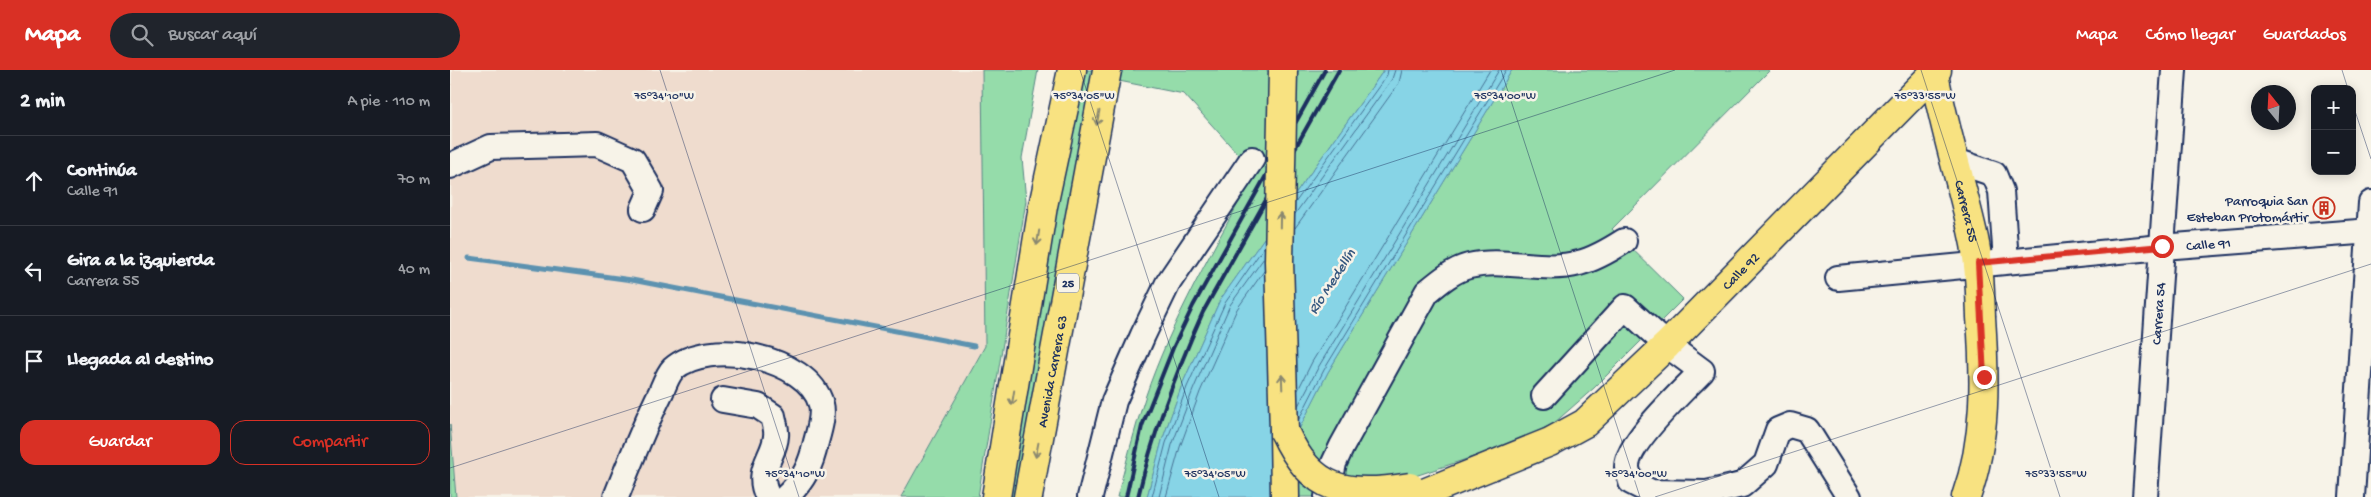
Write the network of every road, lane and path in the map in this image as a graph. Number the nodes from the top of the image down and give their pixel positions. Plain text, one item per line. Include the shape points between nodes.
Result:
1 (1053, 70) edge
2 (1072, 70) edge
3 (1107, 70) edge
4 (1283, 70) edge
5 (2174, 70) edge
6 (1936, 71) edge
7 (1252, 159) dead end
8 (1953, 160) junction
9 (450, 166) edge
10 (2371, 204) edge
11 (1043, 206) junction
12 (643, 209) dead end
13 (2370, 231) edge
14 (1624, 241) dead end
15 (2162, 246) junction
16 (2006, 261) junction
17 (1978, 263) junction
18 (1838, 278) dead end
19 (1667, 345) junction
20 (1544, 396) dead end
21 (723, 400) dead end
22 (1284, 431) junction
23 (1412, 492) edge
24 (616, 497) edge
25 (768, 497) edge
26 (786, 497) edge
27 (996, 497) edge
28 (1028, 497) edge
29 (1090, 497) edge
30 (1285, 497) edge
31 (1327, 497) edge
32 (1848, 497) edge
33 (1966, 497) edge
34 (2145, 497) edge
35 (2352, 497) edge

1 - 11 main road
2 - 11 main road
3 -> 28 main road, Avenida Carrera 63 / 25
22 -> 4 main road, bridge via 1279,262
5 - 15 street, Carrera 54
6 - 8 main road, Carrera 55
6 - 19 main road, Calle 92
7 - 29 street via 1168,283 1143,335 1114,401
8 - 16 street via 1994,174 2001,191
8 - 17 main road, Carrera 55 via 1973,231
9 - 12 street via 491,147 597,144 632,160 651,191
10 - 13 street
11 -> 27 main road
13 - 15 street, Calle 91
13 - 35 street
14 - 31 street via 1579,263 1545,267 1493,263 1468,266 1446,276 1427,292 1342,446 1334,464
15 - 16 street, Calle 91
15 - 34 street, Carrera 54
16 - 17 street, Calle 91
17 - 18 street, Calle 91
17 - 33 main road, Carrera 55 via 1983,425
19 - 20 street via 1625,307
19 - 23 main road, Calle 92 via 1585,423 1532,449
19 - 32 street via 1702,371 1656,418 1635,445 1627,466 1631,482 1651,492 1707,493 1742,485 1766,464 1778,430 1790,425 1807,430
21 - 25 street via 758,406 773,416 776,436 765,465 764,489
22 - 23 main road, Calle 92, bridge via 1310,474 1335,490 1365,496
22 - 30 main road
24 - 26 street via 672,370 707,353 737,353 790,368 810,383 822,405 820,426 811,464 801,483

